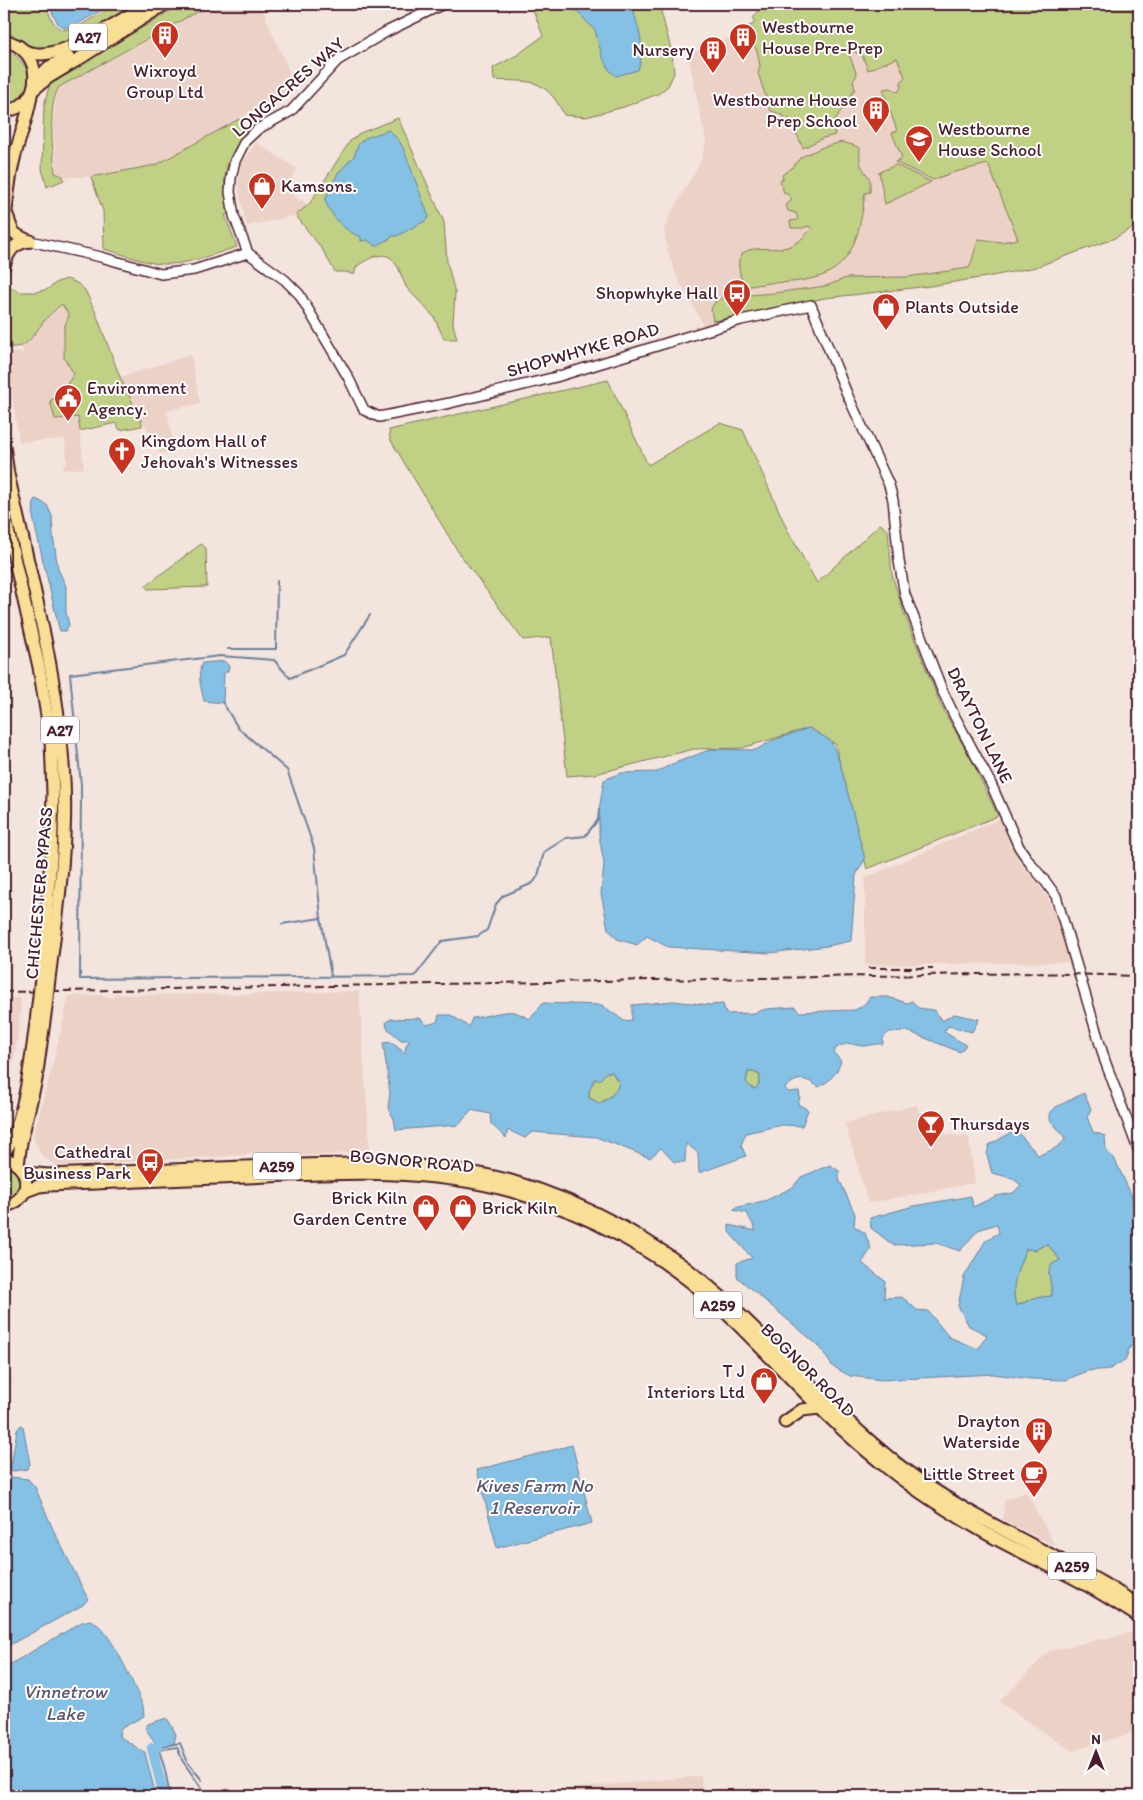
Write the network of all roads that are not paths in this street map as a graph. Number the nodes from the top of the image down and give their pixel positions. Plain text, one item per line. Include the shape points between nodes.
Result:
1 (147, 4) edge
2 (165, 4) edge
3 (443, 4) edge
4 (4, 41) edge
5 (24, 51) junction
6 (33, 89) junction
7 (4, 111) edge
8 (6, 211) junction
9 (4, 232) edge
10 (30, 241) junction
11 (248, 253) junction
12 (4, 266) edge
13 (811, 305) joint
14 (4, 446) edge
15 (4, 513) edge
16 (45, 978) junction
17 (42, 1006) junction
18 (4, 1152) edge
19 (1139, 1152) edge
20 (4, 1159) edge
21 (21, 1169) junction
22 (24, 1192) junction
23 (5, 1208) edge
24 (804, 1391) junction
25 (820, 1408) junction
26 (802, 1410) junction
27 (785, 1422) dead end
28 (1139, 1606) edge
29 (1139, 1617) edge

1 - 5 highway, A27 via 58,52 37,54
2 - 6 highway, A27 via 110,39 49,67
3 - 11 main road, LONGACRES WAY via 338,60 291,110 258,129 245,142 235,162 230,192 234,216
4 - 5 highway
5 - 6 highway via 33,65
6 - 7 highway via 18,107
6 - 8 highway via 12,164
8 - 9 highway
8 - 10 highway via 11,230
10 - 11 main road via 161,274 194,270
10 - 12 highway via 12,248
11 - 13 main road, SHOPWHYKE ROAD via 299,294 364,410 379,417 556,377 741,320
13 - 19 main road, DRAYTON LANE via 846,394 889,485 901,577 912,612 954,715 1019,847 1056,896 1105,1062
14 - 16 highway, CHICHESTER BYPASS / A27 via 50,666 63,765 63,860
15 - 16 highway, CHICHESTER BYPASS / A27 via 40,667 51,740 53,793
16 - 17 highway, CHICHESTER BYPASS / A27, bridge
17 - 18 highway, CHICHESTER BYPASS / A27 via 20,1113
17 - 21 highway, CHICHESTER BYPASS / A27 via 38,1065 21,1142
20 - 21 highway, BOGNOR ROAD
21 - 22 highway, CHICHESTER BYPASS via 26,1183
21 - 28 highway, BOGNOR ROAD / A259 via 49,1175 368,1164 448,1168 510,1181 584,1208 654,1245 691,1271 764,1337 856,1429 902,1468 974,1515 1076,1568
22 - 23 highway
22 - 24 highway, BOGNOR ROAD / A259 via 49,1185 345,1173 435,1177 510,1191 585,1218 651,1254 717,1305
24 - 25 highway, BOGNOR ROAD / A259
24 - 26 highway
25 - 26 highway
25 - 29 highway, BOGNOR ROAD / A259 via 880,1463 940,1505 978,1529 1090,1586
26 - 27 highway

